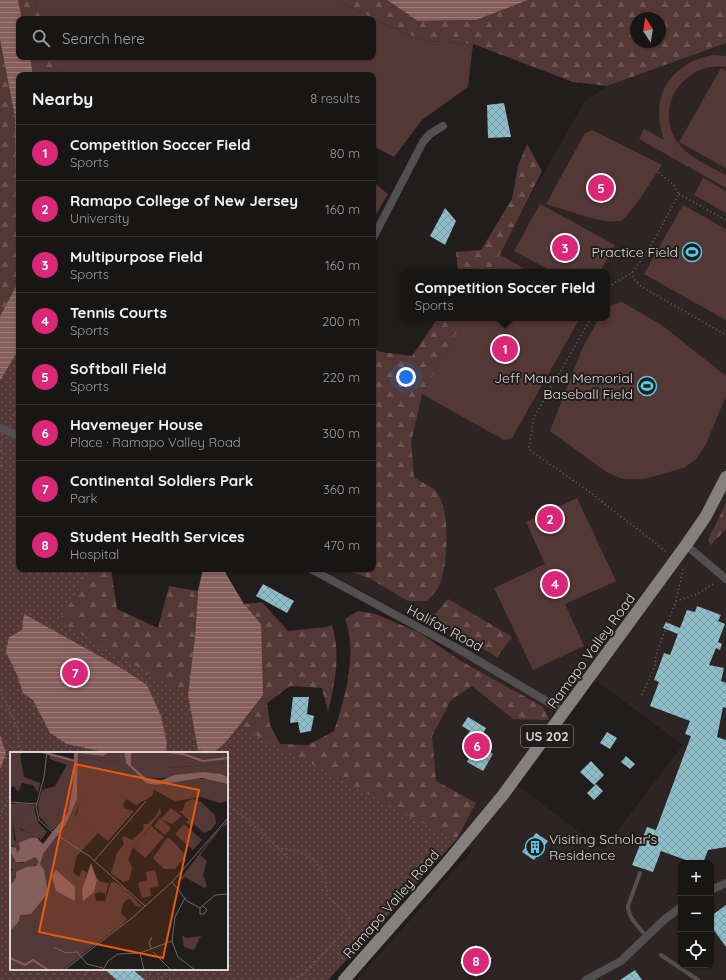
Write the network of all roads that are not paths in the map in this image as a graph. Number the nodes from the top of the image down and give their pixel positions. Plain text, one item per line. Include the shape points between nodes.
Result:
1 (443, 126) dead end
2 (376, 232) edge
3 (0, 428) edge
4 (16, 435) edge
5 (726, 477) edge
6 (686, 545) junction
7 (317, 572) edge
8 (726, 579) edge
9 (565, 712) junction
10 (640, 873) dead end
11 (726, 883) edge
12 (714, 889) edge
13 (678, 909) edge
14 (647, 937) junction
15 (661, 955) dead end
16 (344, 980) edge
17 (587, 980) edge
18 (698, 980) edge

1 - 2 street via 423,142
3 - 4 street
5 - 6 main road, Ramapo Valley Road / US 202 via 706,516
6 - 8 street
6 - 9 main road, Ramapo Valley Road / US 202
7 - 9 street, Halifax Road via 455,647
9 - 16 main road, Ramapo Valley Road / US 202 via 503,795
10 - 14 lane via 628,911
11 - 12 street
13 - 14 street
14 - 17 street via 621,961
15 - 18 lane

